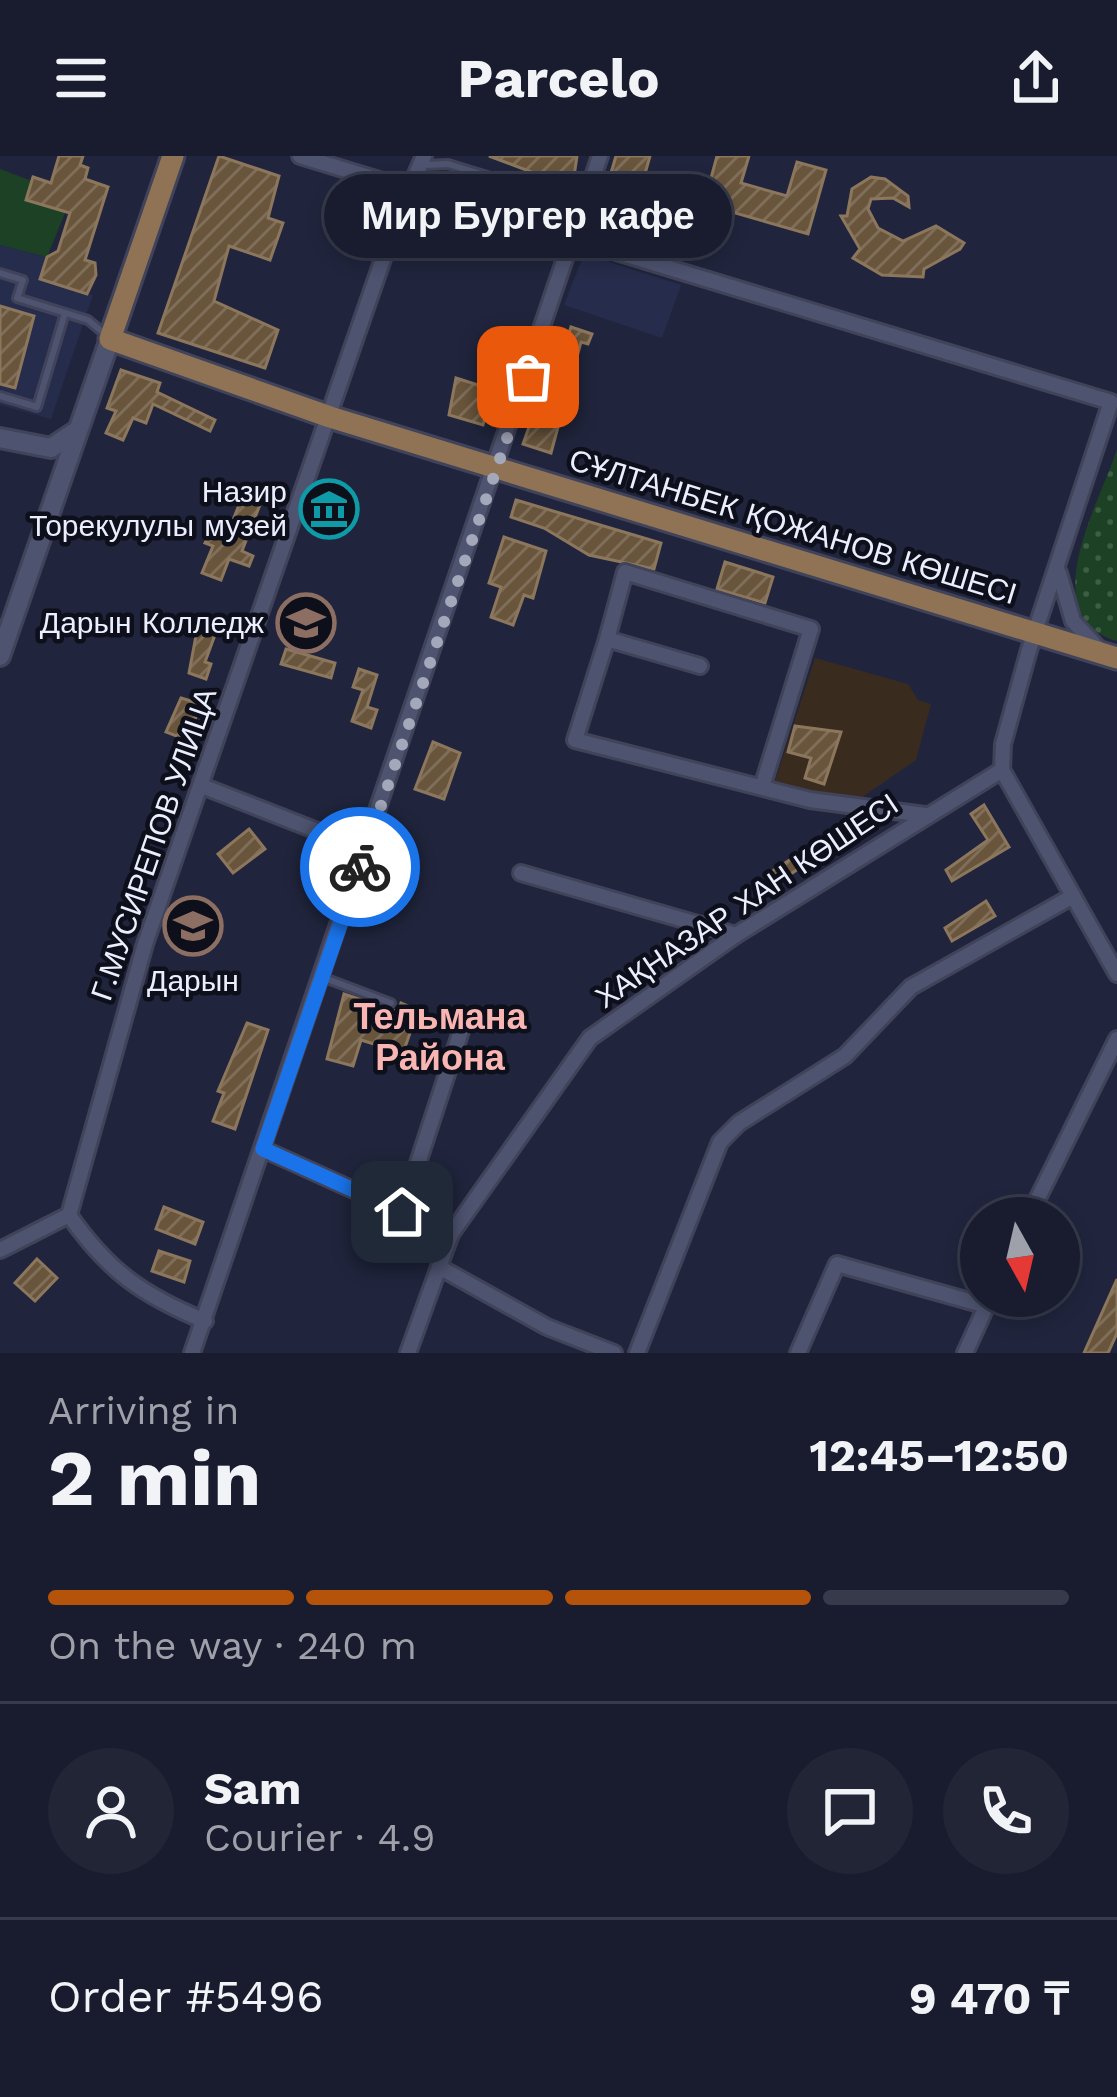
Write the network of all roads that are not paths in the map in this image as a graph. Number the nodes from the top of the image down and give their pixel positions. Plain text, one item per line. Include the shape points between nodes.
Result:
1 (173, 156) edge
2 (300, 156) edge
3 (600, 156) edge
4 (423, 161) edge
5 (411, 194) junction
6 (582, 214) junction
7 (576, 239) junction
8 (0, 273) edge
9 (65, 313) junction
10 (110, 339) junction
11 (0, 396) edge
12 (1114, 399) edge
13 (330, 417) junction
14 (75, 432) junction
15 (0, 438) edge
16 (498, 468) junction
17 (1059, 568) junction
18 (1036, 633) junction
19 (607, 639) junction
20 (0, 656) edge
21 (1114, 657) edge
22 (700, 666) dead end
23 (1002, 770) junction
24 (202, 786) junction
25 (763, 787) junction
26 (925, 815) junction
27 (366, 850) junction
28 (520, 873) dead end
29 (1073, 896) junction
30 (736, 935) junction
31 (1117, 974) edge
32 (322, 977) junction
33 (391, 1003) dead end
34 (461, 1031) dead end
35 (1117, 1039) edge
36 (263, 1149) junction
37 (1038, 1197) edge
38 (402, 1212) junction
39 (69, 1215) junction
40 (451, 1234) junction
41 (0, 1250) edge
42 (439, 1268) junction
43 (960, 1294) edge
44 (982, 1317) edge
45 (206, 1321) junction
46 (192, 1353) edge
47 (408, 1353) edge
48 (614, 1353) edge
49 (637, 1353) edge
50 (798, 1353) edge
51 (965, 1353) edge

1 - 10 main road
2 - 5 street
3 - 6 street
4 - 5 street, Г.МУСИРЕПОВ УЛИЦА
4 - 6 lane via 562,199
5 - 7 street
5 - 13 street, Г.МУСИРЕПОВ УЛИЦА
6 - 7 street
7 - 12 street
7 - 16 street
8 - 9 lane via 23,280 17,298
9 - 10 lane
9 - 11 lane via 37,407
10 - 13 main road, СҰЛТАНБЕК ҚОЖАНОВ КӨШЕСІ
10 - 14 main road
12 - 17 street
13 - 16 main road, СҰЛТАНБЕК ҚОЖАНОВ КӨШЕСІ
13 - 24 street, Г.МУСИРЕПОВ УЛИЦА
14 - 15 main road via 51,448
14 - 20 main road
16 - 18 main road, СҰЛТАНБЕК ҚОЖАНОВ КӨШЕСІ
16 - 27 street
17 - 18 street
17 - 21 street via 1073,621
18 - 21 main road, СҰЛТАНБЕК ҚОЖАНОВ КӨШЕСІ
18 - 23 street
19 - 22 street
19 - 25 street via 575,740
19 - 25 street via 625,572 811,628
23 - 26 street, ХАҚНАЗАР ХАН КӨШЕСІ
23 - 29 street
24 - 27 street
24 - 39 street, Г.МУСИРЕПОВ УЛИЦА via 145,944
25 - 26 street
26 - 30 street, ХАҚНАЗАР ХАН КӨШЕСІ
27 - 32 street
28 - 30 street
29 - 31 street
29 - 49 street via 910,987 845,1056 729,1133 709,1162
30 - 40 street, ХАҚНАЗАР ХАН КӨШЕСІ via 590,1038
32 - 33 lane
32 - 36 street
34 - 38 street
35 - 37 street
36 - 38 street
36 - 45 street
38 - 40 street
39 - 41 street
39 - 45 street via 97,1256 152,1299
40 - 42 street, ХАҚНАЗАР ХАН КӨШЕСІ
42 - 47 street, ХАҚНАЗАР ХАН КӨШЕСІ
42 - 48 street
43 - 50 street via 836,1264
44 - 51 street
45 - 46 street

